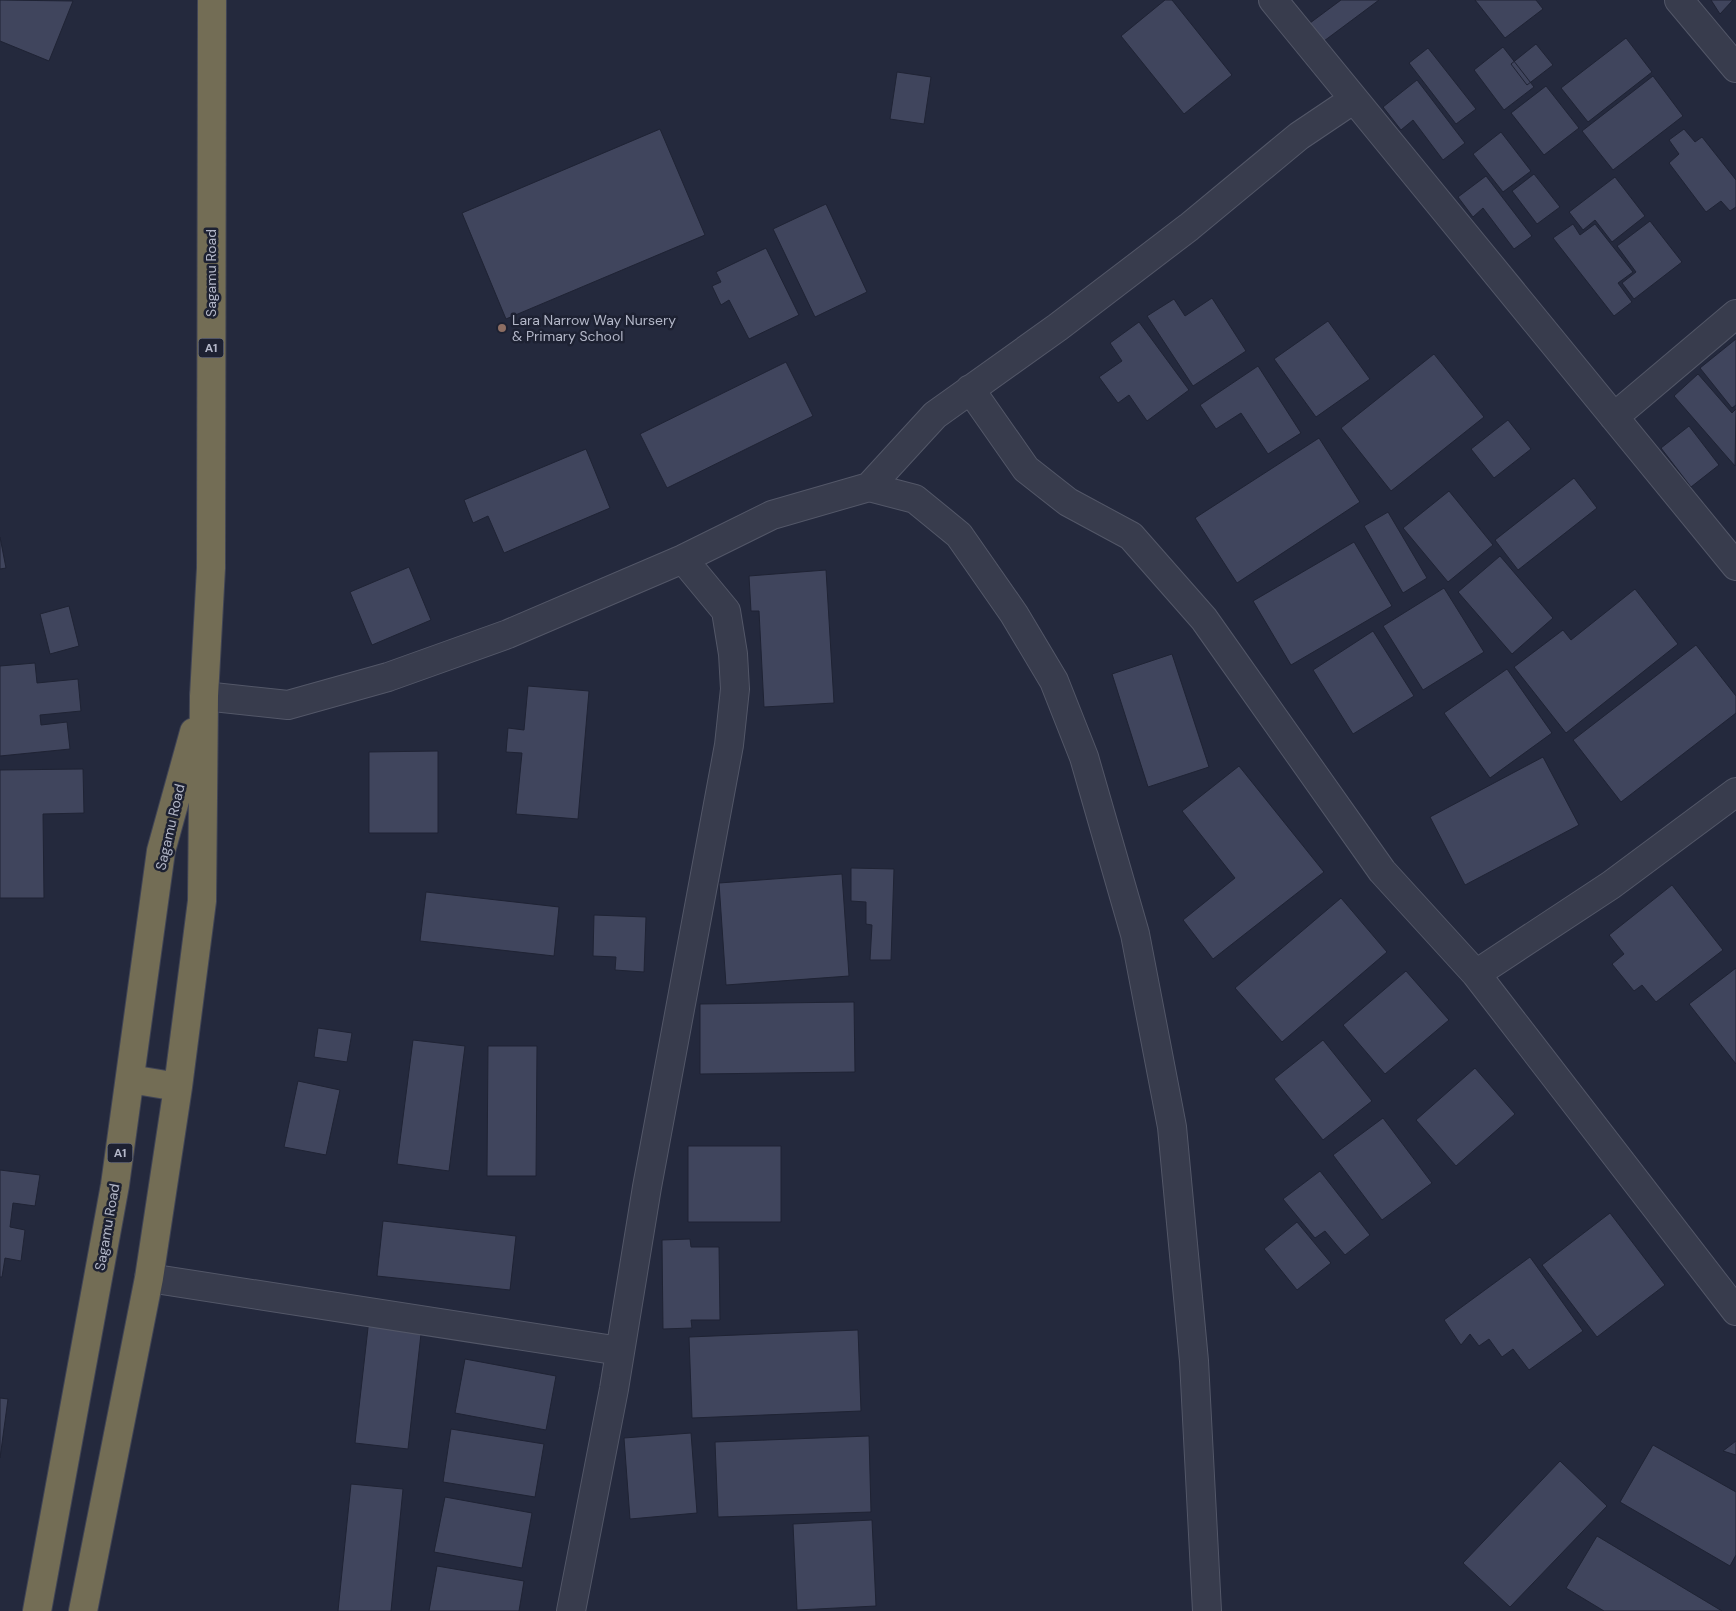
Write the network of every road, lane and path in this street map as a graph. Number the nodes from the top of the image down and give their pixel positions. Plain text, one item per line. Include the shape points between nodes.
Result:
1 (212, 0) edge
2 (1273, 0) edge
3 (1679, 0) edge
4 (1736, 68) edge
5 (1354, 99) junction
6 (1736, 314) edge
7 (970, 389) junction
8 (1614, 417) junction
9 (868, 487) junction
10 (683, 559) junction
11 (1736, 566) edge
12 (204, 696) junction
13 (1736, 792) edge
14 (1476, 974) junction
15 (130, 1079) junction
16 (178, 1087) junction
17 (149, 1278) junction
18 (1736, 1311) edge
19 (620, 1351) junction
20 (37, 1611) edge
21 (83, 1611) edge
22 (571, 1611) edge
23 (1207, 1611) edge

1 - 12 highway, Sagamu Road / A1 via 212,568
2 - 5 street
3 - 4 street
5 - 7 street via 1299,136 1189,227
5 - 8 street
6 - 8 street
7 - 9 street via 935,415
7 - 14 street via 1026,469 1068,502 1131,536 1204,619 1382,871
8 - 11 street
9 - 10 street via 772,514
9 - 23 street via 916,499 959,535 1014,614 1054,681 1084,757 1135,934 1172,1127 1194,1361
10 - 12 street via 508,634 388,676 288,705
10 - 19 street via 726,611 735,689 729,745
12 - 15 highway, Sagamu Road / A1 via 161,850
12 - 16 highway, Sagamu Road / A1 via 202,901
13 - 14 street via 1611,885
14 - 18 street
15 - 16 highway
15 - 20 highway, Sagamu Road / A1 via 115,1185
16 - 17 highway, Sagamu Road / A1
17 - 19 street
17 - 21 highway, Sagamu Road / A1
19 - 22 street

